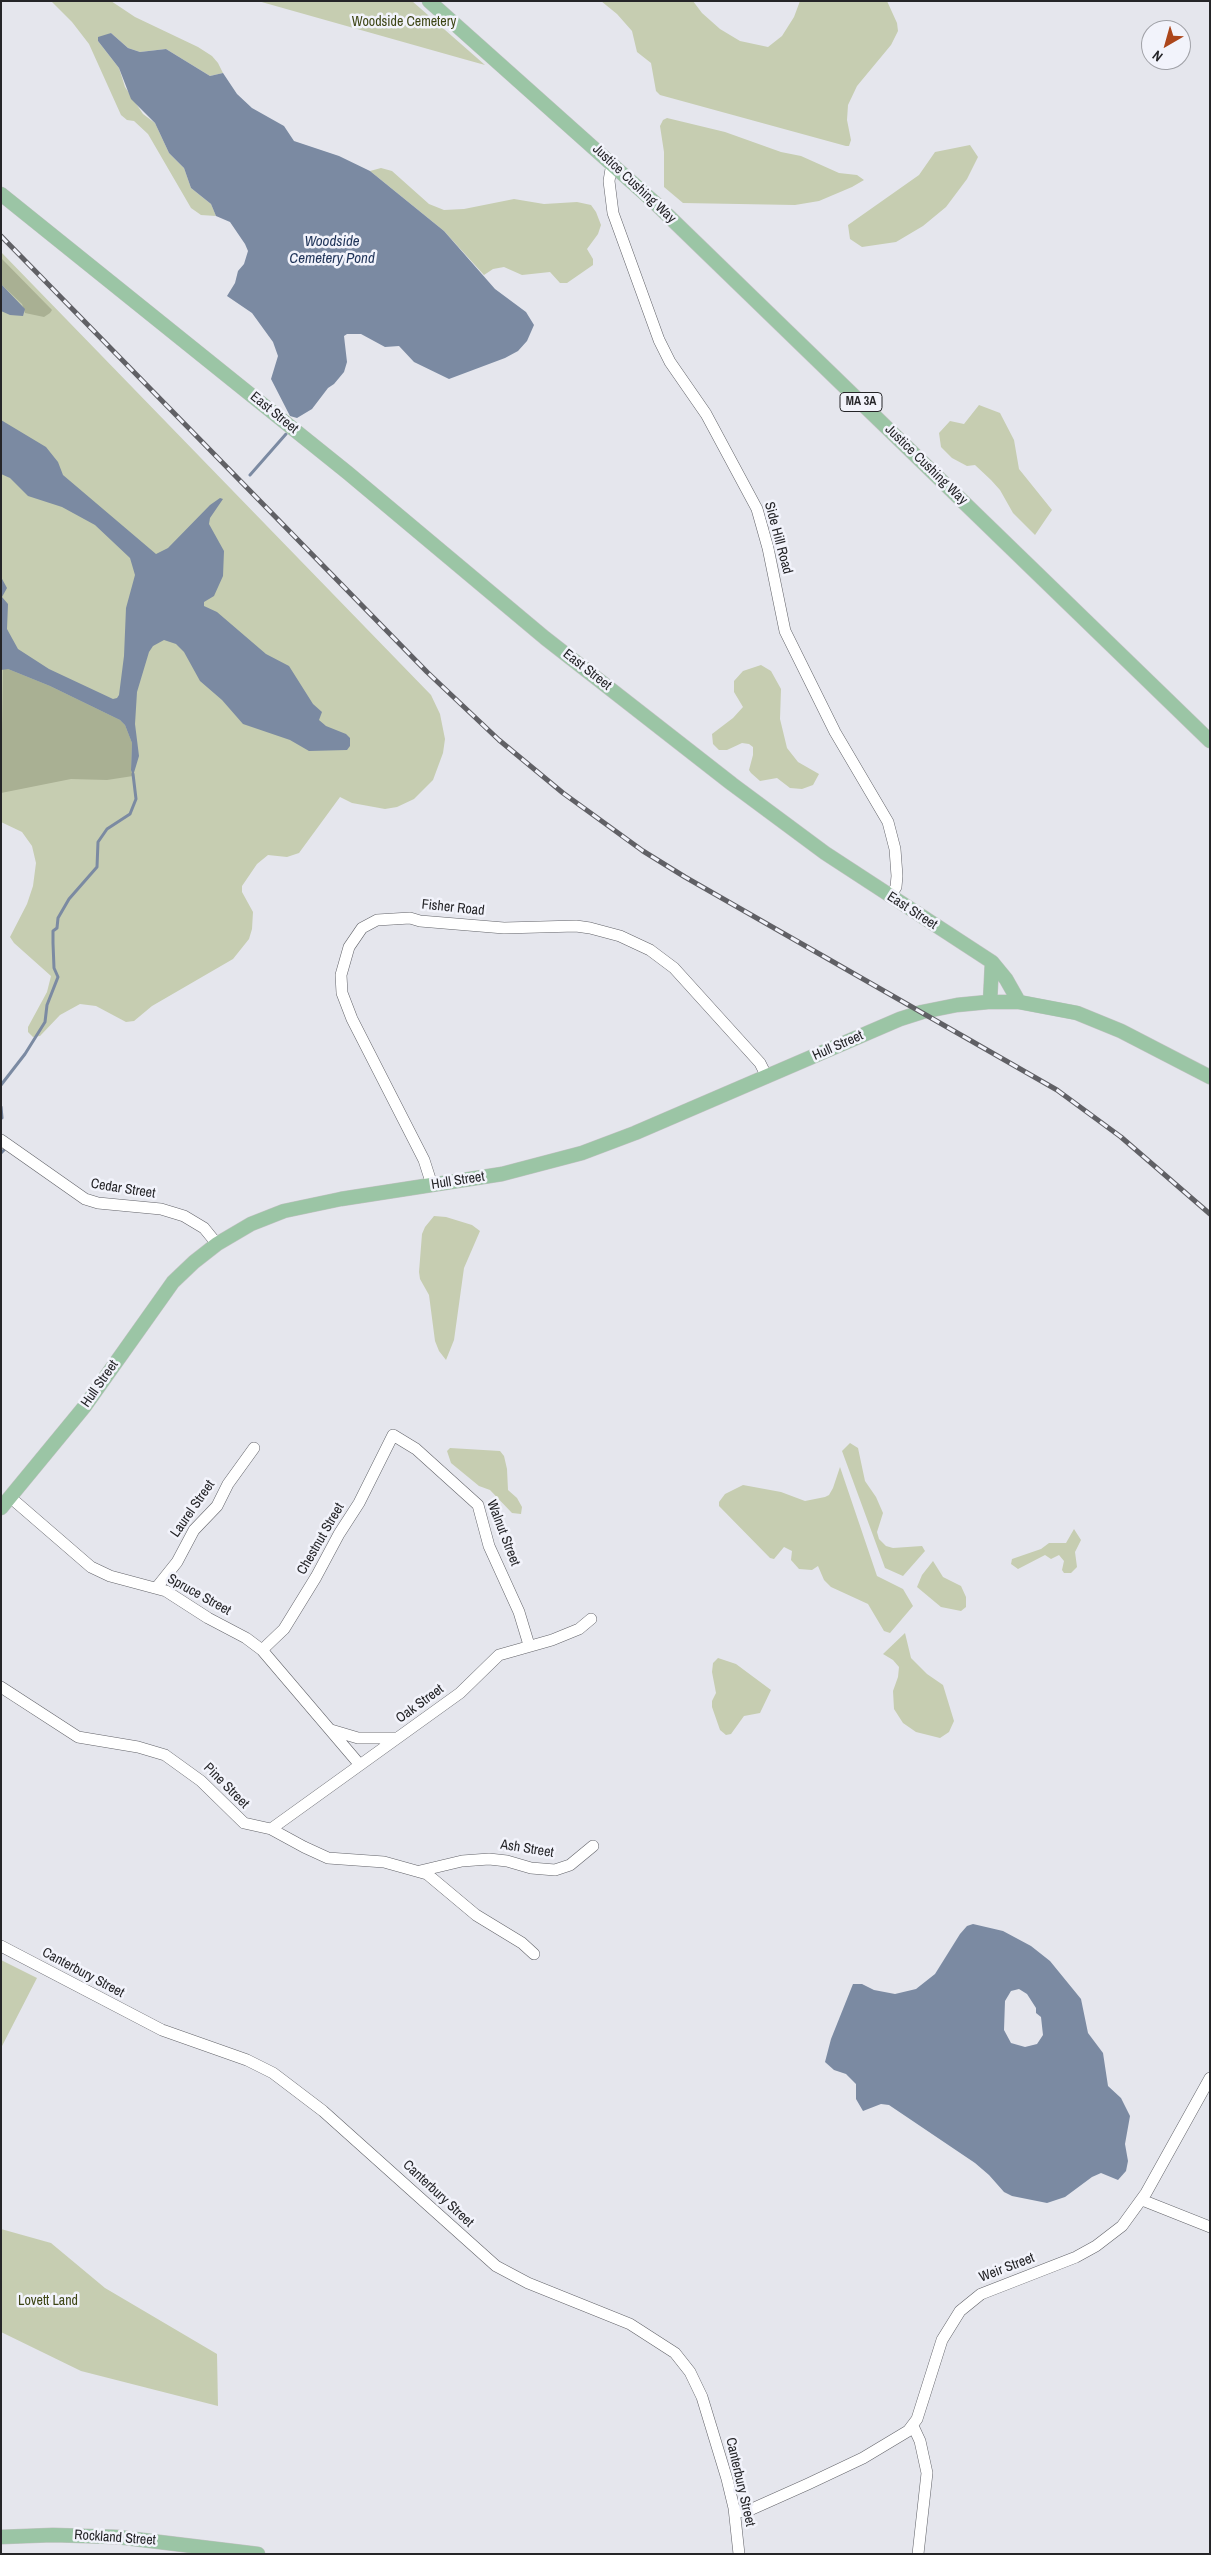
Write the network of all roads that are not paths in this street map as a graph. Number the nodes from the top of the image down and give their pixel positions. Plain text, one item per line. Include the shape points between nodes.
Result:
1 (429, 1) edge
2 (612, 162) junction
3 (1, 194) edge
4 (1210, 741) edge
5 (890, 897) junction
6 (992, 962) junction
7 (990, 1002) junction
8 (1019, 1002) junction
9 (767, 1077) junction
10 (1210, 1077) edge
11 (1, 1140) edge
12 (432, 1185) junction
13 (217, 1244) junction
14 (393, 1434) joint
15 (254, 1448) dead end
16 (6, 1502) edge
17 (157, 1588) junction
18 (591, 1619) dead end
19 (529, 1645) junction
20 (262, 1650) junction
21 (1, 1687) edge
22 (330, 1730) junction
23 (401, 1737) junction
24 (360, 1765) junction
25 (271, 1829) junction
26 (593, 1846) dead end
27 (420, 1871) junction
28 (1, 1946) edge
29 (534, 1954) dead end
30 (1210, 2078) edge
31 (1142, 2200) junction
32 (1210, 2227) edge
33 (913, 2426) junction
34 (734, 2513) junction
35 (1, 2537) edge
36 (258, 2554) edge
37 (739, 2554) edge
38 (918, 2554) edge

1 - 2 main road, Justice Cushing Way / MA 3A
2 - 4 main road, Justice Cushing Way / MA 3A
2 - 5 street, Side Hill Road via 609,181 613,213 663,349 706,414 757,509 785,632 832,725 888,822 897,876 896,887
3 - 5 main road, East Street via 348,473 545,638 788,827
5 - 6 main road, East Street
6 - 7 main road
6 - 8 main road, East Street
7 - 8 main road, Hull Street
7 - 9 main road, Hull Street via 944,1007 908,1016
8 - 10 main road via 1097,1020
9 - 12 main road, Hull Street via 582,1154 527,1169
9 - 12 street, Fisher Road via 760,1063 674,968 650,950 620,936 576,926 504,928 410,918 377,920 362,928 349,946 341,975 342,994 424,1160
11 - 13 street, Cedar Street via 85,1199 161,1209 184,1216 204,1228
12 - 13 main road, Hull Street via 299,1207 251,1224
13 - 16 main road, Hull Street via 163,1294 85,1406
14 - 19 street, Walnut Street via 434,1464 478,1505 489,1546 519,1612
14 - 20 street, Chestnut Street via 360,1503 316,1577 284,1629
15 - 17 street, Laurel Street via 228,1484 217,1506 194,1530 177,1562
16 - 17 street, Spruce Street via 91,1567 110,1576
17 - 20 street, Spruce Street via 178,1597
18 - 19 street, Oak Street via 574,1631
19 - 23 street, Oak Street via 499,1655 466,1689
20 - 22 street, Spruce Street
21 - 25 street, Pine Street via 78,1737 165,1754 202,1781 239,1820
22 - 23 street via 358,1738
22 - 24 street, Spruce Street
23 - 24 street, Oak Street
24 - 25 street, Oak Street
25 - 27 street, Pine Street via 328,1858 384,1862
26 - 27 street, Ash Street via 570,1865 555,1870 489,1859 462,1861
27 - 29 street, Pine Street via 431,1876 476,1915
28 - 34 street, Canterbury Street via 162,2030 247,2060 273,2073 317,2105 496,2266 528,2283 620,2319 668,2348 685,2365 698,2388
30 - 31 street, Weir Street
31 - 32 street
31 - 33 street, Weir Street via 1122,2226 1096,2246 1063,2263 989,2290 967,2304 942,2340
33 - 34 street via 901,2437 834,2472 752,2509
33 - 38 street via 927,2473
34 - 37 street, Canterbury Street
35 - 36 main road, Rockland Street via 118,2537

